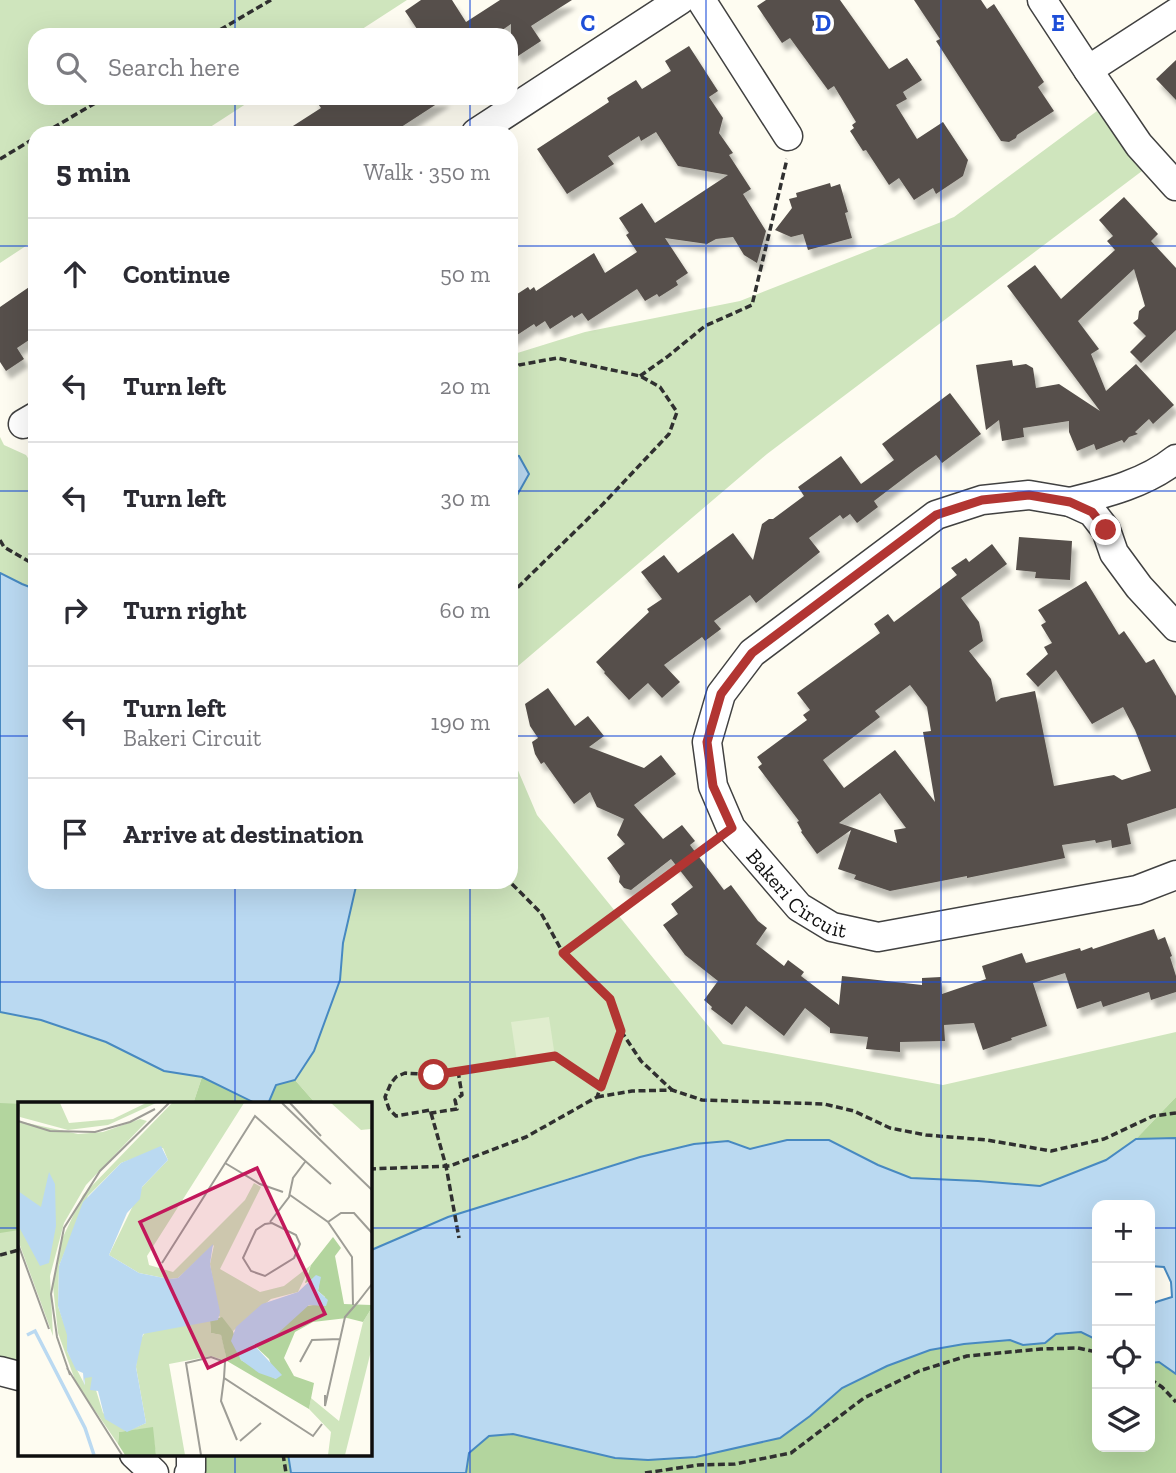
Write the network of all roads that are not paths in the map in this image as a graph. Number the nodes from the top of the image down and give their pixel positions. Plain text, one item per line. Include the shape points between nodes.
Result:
1 (680, 0) edge
2 (701, 0) edge
3 (1042, 0) edge
4 (1176, 13) edge
5 (1088, 71) junction
6 (486, 126) edge
7 (788, 136) road end
8 (1176, 186) edge
9 (1176, 459) edge
10 (1070, 502) junction
11 (1176, 627) edge
12 (1176, 874) edge
13 (0, 1371) edge
14 (18, 1376) edge
15 (136, 1456) edge
16 (191, 1456) edge
17 (154, 1473) edge
18 (189, 1473) edge

1 - 6 street
2 - 7 street
3 - 5 street
4 - 5 street
5 - 8 street via 1139,145
9 - 10 street, Bakeri Circuit via 1120,489
10 - 11 street, Bakeri Circuit via 1092,512 1106,530 1114,553
10 - 12 street, Bakeri Circuit via 1029,495 982,500 936,515 752,653 721,694 707,742 713,786 732,828 799,907 832,927 878,937 1137,890
13 - 14 street
15 - 17 street
16 - 18 street

